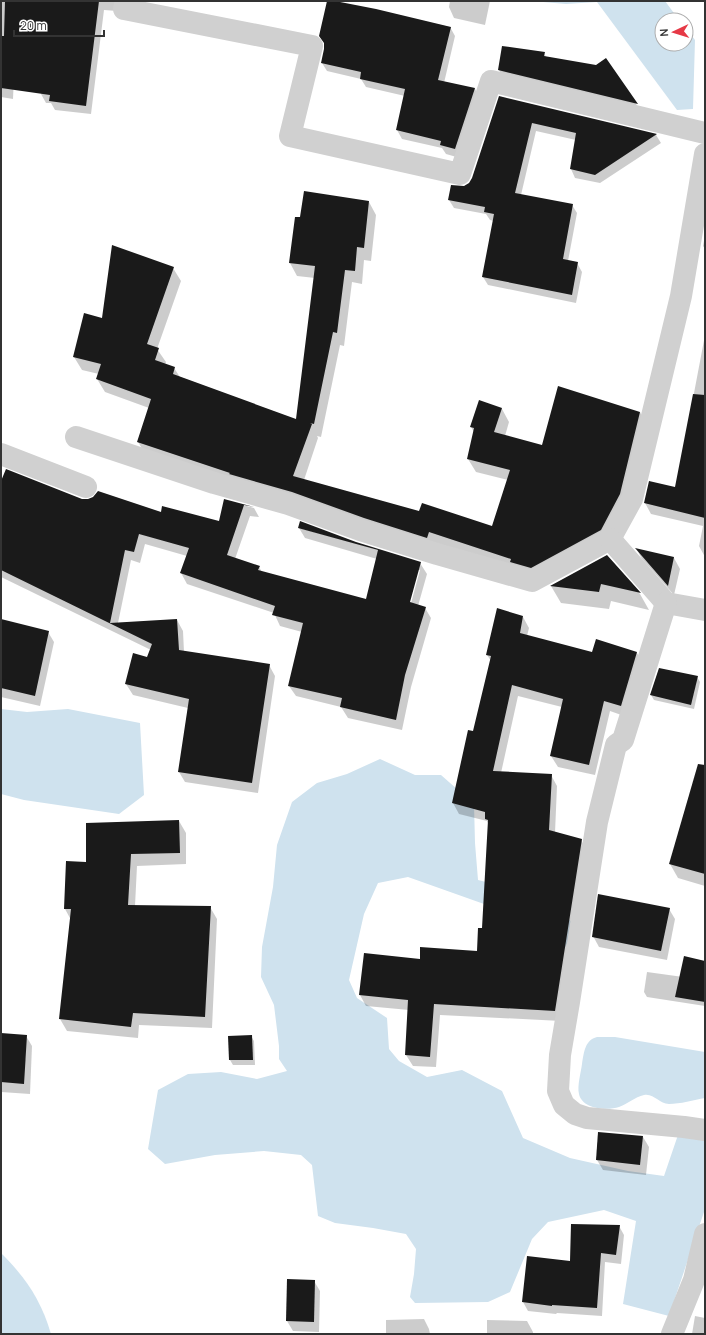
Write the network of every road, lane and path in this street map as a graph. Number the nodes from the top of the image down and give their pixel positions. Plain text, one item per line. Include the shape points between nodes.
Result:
1 (126, 1) edge
2 (705, 133) edge
3 (705, 154) edge
4 (76, 437) dead end
5 (1, 454) edge
6 (86, 487) dead end
7 (610, 539) junction
8 (666, 603) junction
9 (705, 610) edge
10 (705, 1130) edge
11 (705, 1234) edge
12 (672, 1334) edge

1 - 2 street via 124,9 312,46 290,136 460,174 491,81
3 - 7 street via 681,296 632,499
4 - 7 street via 214,483 288,504 360,530 532,581
5 - 6 street
7 - 8 street
8 - 9 street
8 - 10 street via 623,740 616,745 597,822 560,1055 558,1091 564,1105 575,1114 587,1118
11 - 12 street via 694,1280

